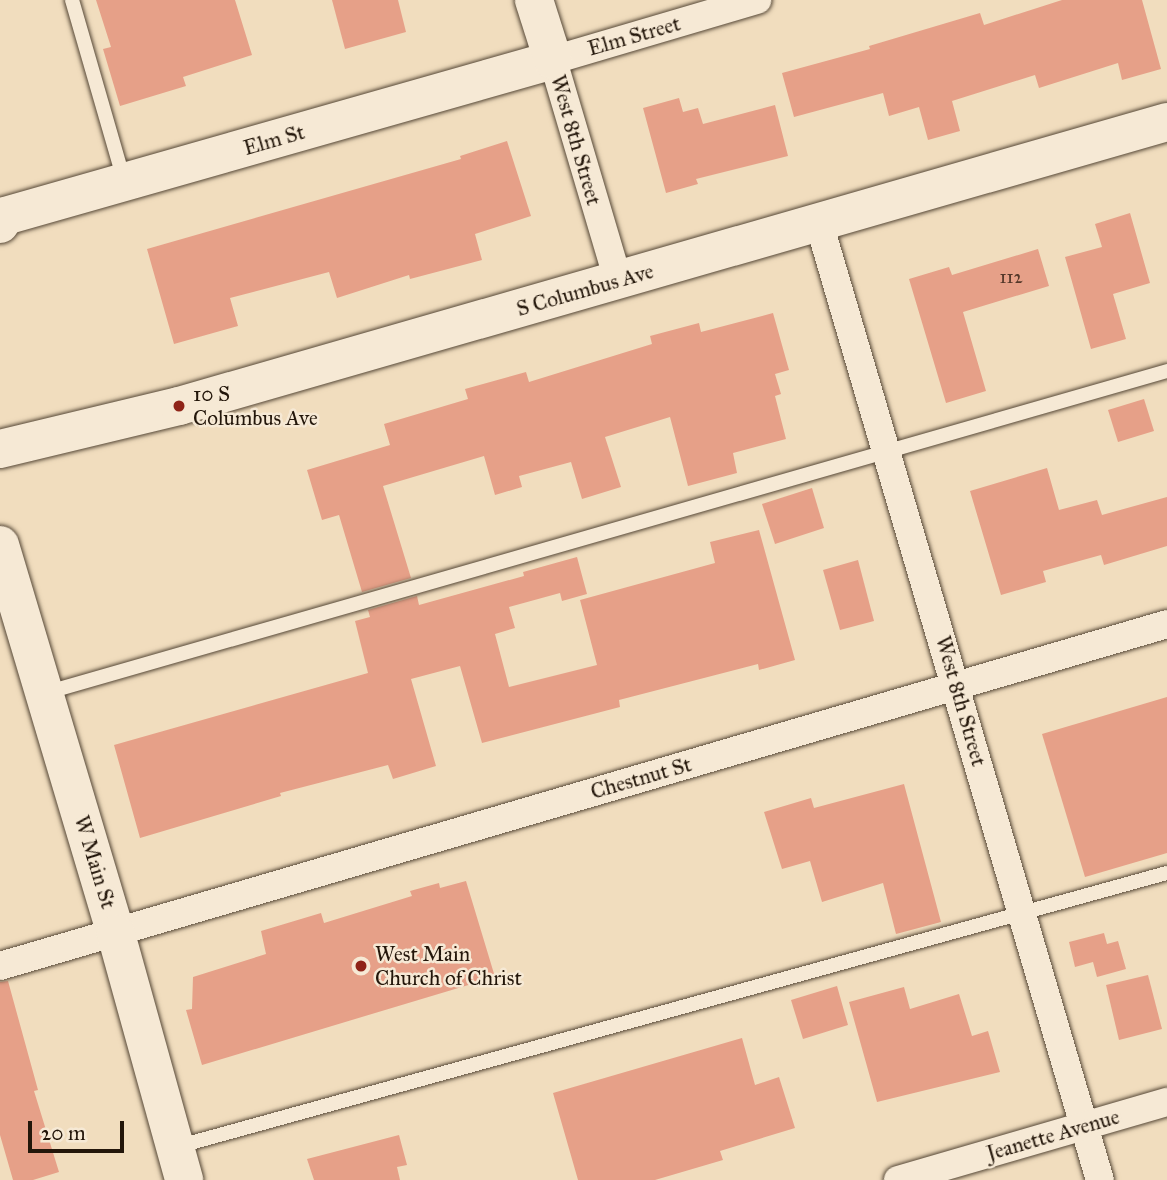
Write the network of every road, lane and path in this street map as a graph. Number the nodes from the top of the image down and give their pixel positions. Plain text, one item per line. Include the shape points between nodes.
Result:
1 (72, 0) edge
2 (534, 0) edge
3 (757, 0) edge
4 (552, 60) junction
5 (1167, 122) edge
6 (125, 182) junction
7 (2, 219) edge
8 (819, 223) junction
9 (618, 281) junction
10 (1167, 371) edge
11 (0, 449) edge
12 (888, 452) junction
13 (0, 545) edge
14 (1167, 624) edge
15 (956, 685) junction
16 (44, 693) junction
17 (1167, 873) edge
18 (1023, 913) junction
19 (116, 934) junction
20 (0, 965) edge
21 (1167, 1102) edge
22 (1084, 1126) junction
23 (180, 1164) edge
24 (898, 1180) edge
25 (1100, 1180) edge

1 - 6 lane
2 - 4 main road, West 8th Street
3 - 4 street, Elm Street
4 - 6 main road, Elm St
4 - 9 street, West 8th Street
5 - 8 main road, S Columbus Ave
6 - 7 main road, Elm St
8 - 9 main road, S Columbus Ave
8 - 12 street, West 8th Street
9 - 11 main road, S Columbus Ave via 179,406
10 - 12 lane
12 - 15 street, West 8th Street
12 - 16 lane
13 - 16 main road, W Main St
14 - 15 street, Chestnut St
15 - 18 street, West 8th Street
15 - 19 street, Chestnut St
16 - 19 main road, W Main St
17 - 18 lane
18 - 22 street, West 8th Street
18 - 23 lane
19 - 20 street, Chestnut St
19 - 23 main road, W Main St
21 - 22 street, Jeanette Avenue
22 - 24 street, Jeanette Avenue
22 - 25 street, West 8th Street

